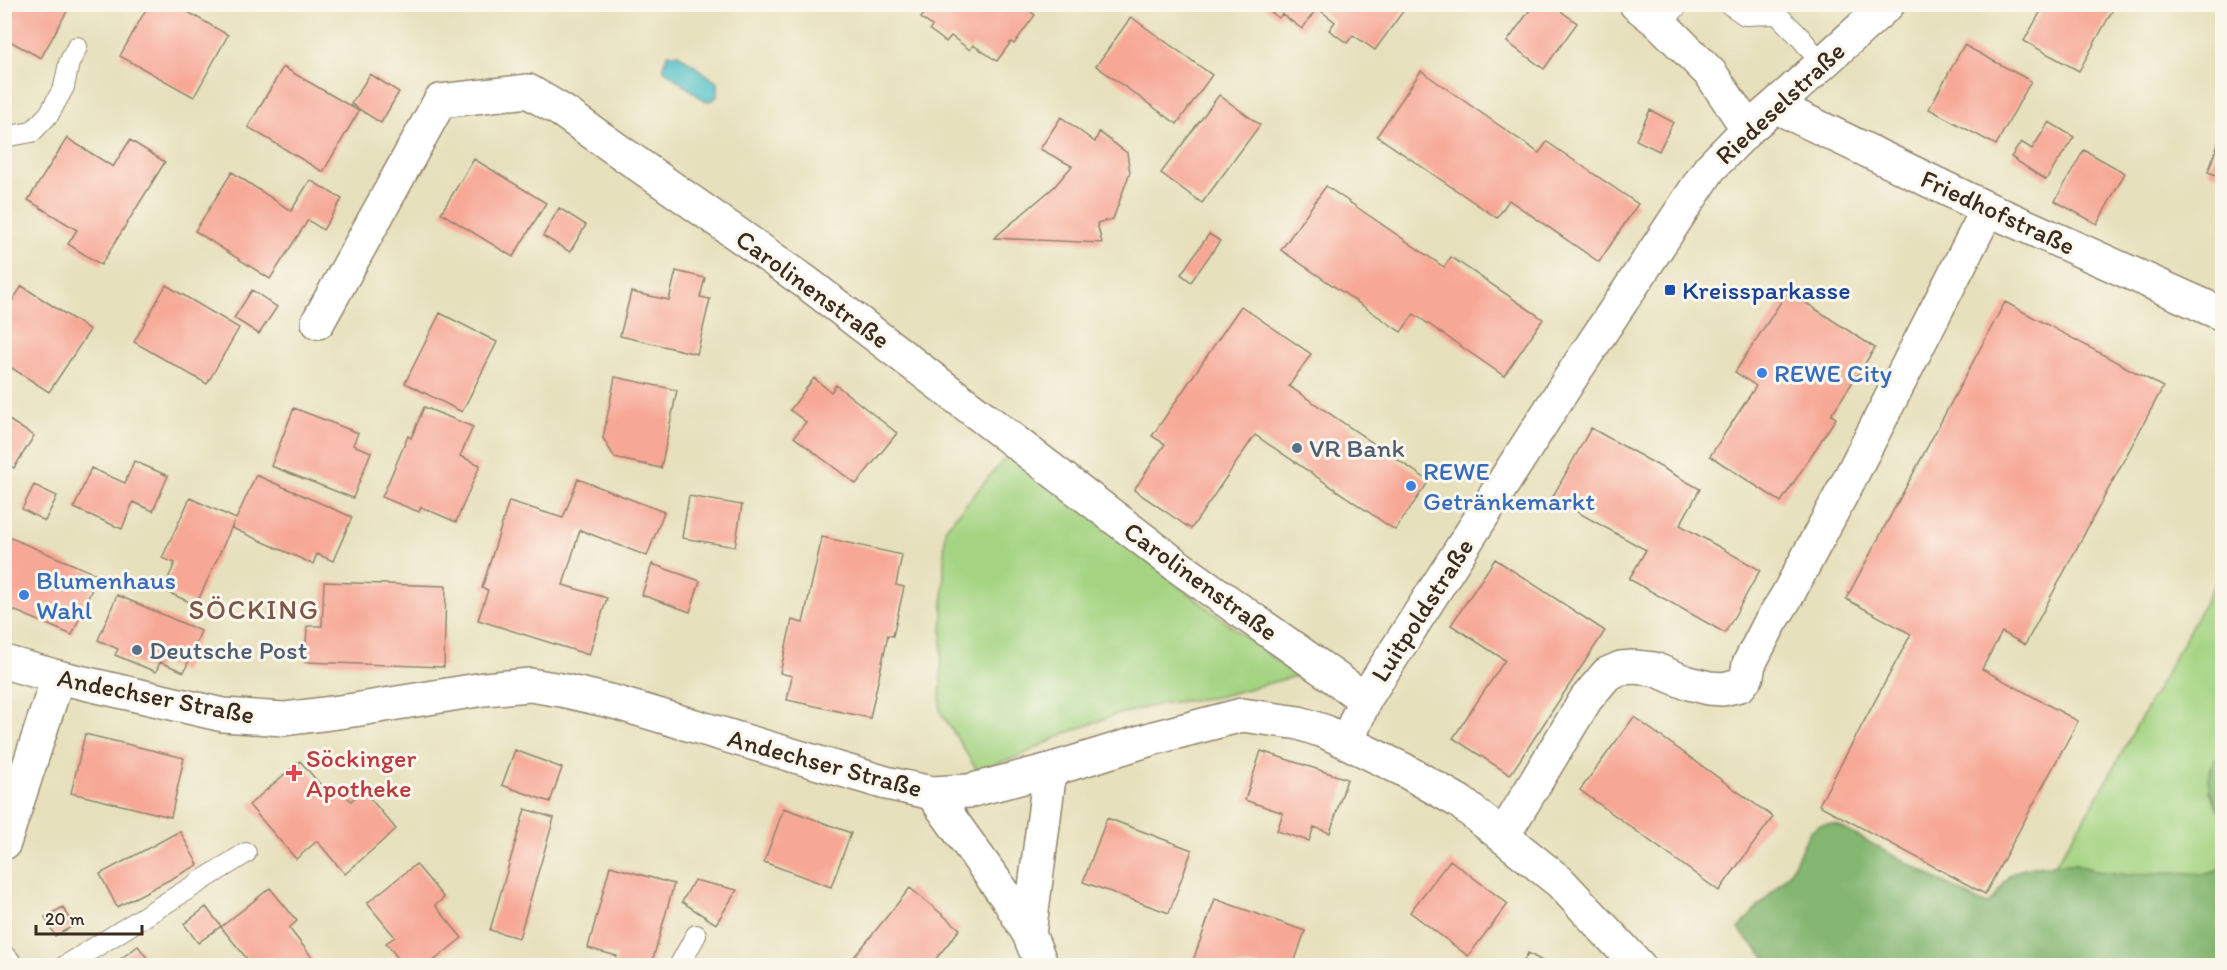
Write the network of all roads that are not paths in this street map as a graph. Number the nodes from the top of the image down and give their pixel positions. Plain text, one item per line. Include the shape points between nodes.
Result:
1 (1729, 4) edge
2 (1888, 4) edge
3 (1782, 9) edge
4 (1659, 11) edge
5 (77, 47) dead end
6 (1822, 64) junction
7 (1775, 106) junction
8 (1748, 129) junction
9 (4, 137) edge
10 (1988, 208) junction
11 (1642, 270) joint
12 (2223, 314) edge
13 (318, 322) dead end
14 (4, 662) edge
15 (58, 677) junction
16 (1365, 699) junction
17 (1347, 742) junction
18 (1050, 770) junction
19 (932, 793) junction
20 (1503, 836) junction
21 (4, 843) edge
22 (246, 853) dead end
23 (1029, 934) junction
24 (696, 935) dead end
25 (65, 966) edge
26 (679, 966) edge
27 (1042, 966) edge
28 (1639, 966) edge

1 - 3 lane via 1745,15
2 - 6 street, Riedeselstraße
3 - 6 lane
4 - 8 street via 1711,74
5 - 9 lane via 64,87 49,114 32,132
6 - 7 street, Riedeselstraße
7 - 8 street, Riedeselstraße
7 - 10 street, Friedhofstraße
8 - 11 street, Riedeselstraße via 1710,168
10 - 12 street, Friedhofstraße
10 - 20 street via 1849,480 1769,625 1747,676 1740,684 1724,689 1685,682 1654,669 1621,669 1607,674 1586,699
11 - 16 street, Luitpoldstraße
13 - 16 street, Carolinenstraße via 440,101 528,91 619,149 807,283 1179,567
14 - 15 street, Andechser Straße
15 - 19 street, Andechser Straße via 223,715 284,719 484,689 530,686 561,690
15 - 21 street
16 - 17 street, Luitpoldstraße
17 - 18 street, Andechser Straße via 1299,723 1242,716
17 - 20 street, Andechser Straße via 1460,802
18 - 19 street, Andechser Straße via 969,791
18 - 23 street
19 - 23 street
20 - 28 street, Andechser Straße via 1560,882
22 - 25 lane
23 - 27 street
24 - 26 lane

